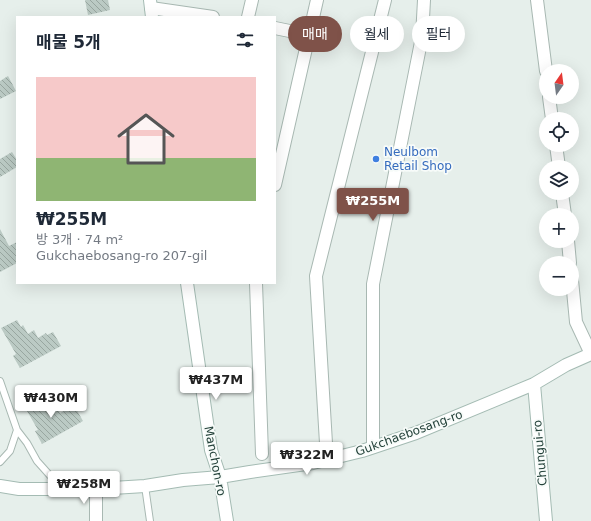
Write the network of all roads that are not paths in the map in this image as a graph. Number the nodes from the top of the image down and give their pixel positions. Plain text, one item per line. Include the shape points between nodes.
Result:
1 (252, 0) edge
2 (316, 0) edge
3 (385, 0) edge
4 (424, 0) edge
5 (537, 0) edge
6 (151, 8) edge
7 (206, 16) edge
8 (248, 16) edge
9 (313, 16) edge
10 (276, 28) edge
11 (288, 31) edge
12 (305, 52) edge
13 (545, 64) edge
14 (276, 179) edge
15 (186, 284) edge
16 (256, 284) edge
17 (574, 296) edge
18 (591, 354) edge
19 (0, 381) edge
20 (534, 384) junction
21 (17, 430) junction
22 (373, 448) junction
23 (262, 454) dead end
24 (327, 460) junction
25 (0, 462) edge
26 (220, 477) junction
27 (0, 486) edge
28 (145, 486) junction
29 (62, 489) junction
30 (96, 489) junction
31 (96, 521) edge
32 (150, 521) edge
33 (227, 521) edge
34 (546, 521) edge

1 - 8 street
2 - 9 street
3 - 24 street via 316,276
4 - 22 street via 422,37 373,284
5 - 13 street
6 - 7 street
10 - 11 street
12 - 14 street
15 - 26 street, Manchon-ro via 212,450
16 - 23 street
17 - 18 street via 576,322
18 - 20 street, Gukchaebosang-ro
19 - 21 lane
20 - 22 street, Gukchaebosang-ro
20 - 34 street, Chungui-ro
21 - 25 lane via 10,450
21 - 29 lane via 37,461
22 - 24 street, Gukchaebosang-ro
24 - 26 street, Gukchaebosang-ro
26 - 28 street, Gukchaebosang-ro
26 - 33 street, Manchon-ro
27 - 29 street, Gukchaebosang-ro via 20,489
28 - 30 street, Gukchaebosang-ro
28 - 32 lane
29 - 30 street, Gukchaebosang-ro
30 - 31 street

